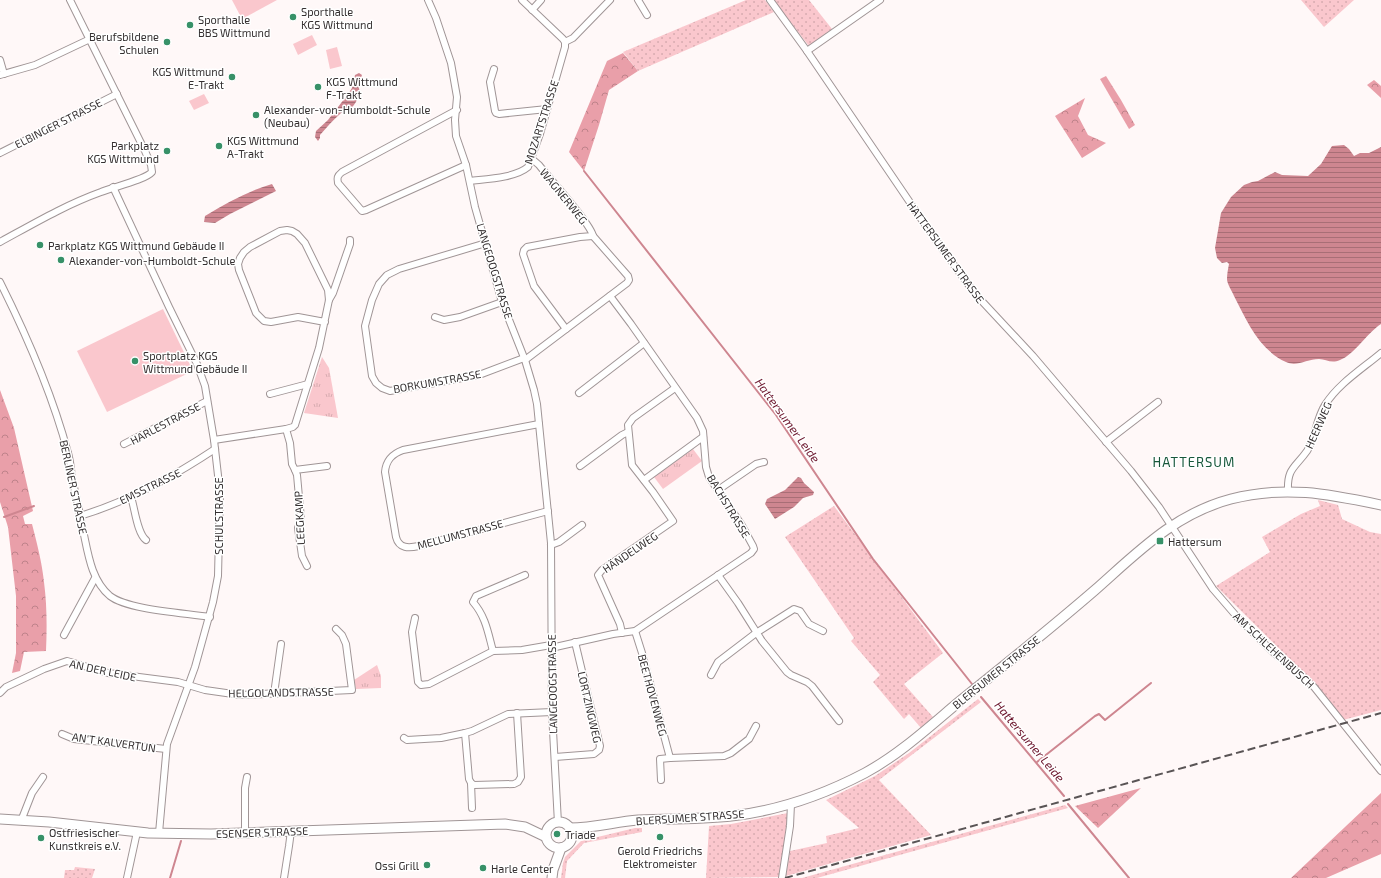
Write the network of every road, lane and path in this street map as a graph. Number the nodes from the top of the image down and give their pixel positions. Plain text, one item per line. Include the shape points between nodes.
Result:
1 (70, 0) edge
2 (428, 0) edge
3 (522, 0) edge
4 (541, 0) edge
5 (610, 0) edge
6 (638, 0) edge
7 (770, 0) edge
8 (880, 0) edge
9 (532, 10) junction
10 (647, 15) dead end
11 (90, 39) junction
12 (565, 42) junction
13 (807, 51) junction
14 (0, 60) edge
15 (494, 69) dead end
16 (2, 75) edge
17 (117, 94) junction
18 (547, 109) junction
19 (457, 110) junction
20 (0, 153) edge
21 (532, 159) junction
22 (466, 165) junction
23 (470, 181) junction
24 (114, 187) junction
25 (593, 236) junction
26 (350, 240) dead end
27 (0, 242) edge
28 (486, 243) junction
29 (0, 282) edge
30 (610, 296) junction
31 (329, 300) junction
32 (502, 302) junction
33 (435, 317) dead end
34 (325, 322) junction
35 (566, 330) junction
36 (644, 343) junction
37 (1381, 353) edge
38 (524, 359) junction
39 (308, 384) junction
40 (675, 388) junction
41 (579, 393) dead end
42 (270, 394) dead end
43 (207, 401) junction
44 (1158, 402) dead end
45 (539, 424) junction
46 (286, 429) junction
47 (628, 432) junction
48 (703, 437) junction
49 (214, 440) junction
50 (1106, 442) junction
51 (124, 444) dead end
52 (215, 448) junction
53 (764, 462) dead end
54 (327, 466) dead end
55 (580, 466) dead end
56 (294, 470) junction
57 (644, 480) junction
58 (718, 490) junction
59 (1288, 491) junction
60 (131, 497) junction
61 (1381, 504) edge
62 (548, 511) junction
63 (80, 516) junction
64 (582, 525) dead end
65 (1172, 526) junction
66 (146, 540) dead end
67 (551, 545) junction
68 (307, 566) dead end
69 (525, 575) dead end
70 (718, 575) junction
71 (95, 578) junction
72 (210, 617) junction
73 (415, 618) dead end
74 (336, 629) dead end
75 (635, 631) junction
76 (823, 631) dead end
77 (622, 633) junction
78 (756, 633) junction
79 (64, 635) dead end
80 (575, 642) junction
81 (280, 644) dead end
82 (551, 646) junction
83 (493, 651) junction
84 (711, 675) dead end
85 (188, 686) junction
86 (0, 693) edge
87 (274, 694) junction
88 (552, 712) junction
89 (517, 714) junction
90 (839, 721) dead end
91 (756, 726) dead end
92 (466, 733) junction
93 (62, 734) dead end
94 (404, 738) dead end
95 (166, 749) junction
96 (555, 757) junction
97 (670, 758) junction
98 (1381, 771) edge
99 (43, 777) dead end
100 (246, 777) dead end
101 (661, 780) dead end
102 (471, 783) junction
103 (791, 804) junction
104 (472, 808) dead end
105 (0, 820) edge
106 (21, 821) junction
107 (558, 822) junction
108 (291, 831) junction
109 (137, 832) junction
110 (571, 832) junction
111 (159, 833) junction
112 (245, 833) junction
113 (547, 833) junction
114 (557, 847) junction
115 (553, 874) edge
116 (127, 878) edge
117 (284, 878) edge
118 (782, 878) edge

1 - 11 street
2 - 19 street, LANGEOOGSTRASSE via 451,63
3 - 9 street
4 - 9 street
5 - 12 street via 573,38
6 - 10 street
7 - 13 street, HATTERSUMER STRASSE
8 - 13 street
9 - 12 street
11 - 16 street via 35,65
11 - 17 street
12 - 18 street, MOZARTSTRASSE
13 - 50 street, HATTERSUMER STRASSE via 964,279
14 - 16 street
15 - 18 street via 490,82 496,113
17 - 20 street, ELBINGER STRASSE
17 - 24 street via 145,151 152,172 150,175
18 - 21 street, MOZARTSTRASSE
19 - 22 street, LANGEOOGSTRASSE via 456,136
19 - 22 street via 342,172 337,179 348,197 362,211
21 - 23 street, MOZARTSTRASSE via 528,168 518,173
21 - 25 street, WAGNERWEG via 581,217
22 - 23 street, LANGEOOGSTRASSE
23 - 28 street, LANGEOOGSTRASSE
24 - 27 street via 65,206
24 - 43 street, SCHULSTRASSE via 197,364
25 - 30 street, WAGNERWEG via 628,276 627,283
25 - 35 street, WAGNERWEG via 527,247 524,250 523,254 534,286
26 - 31 street
28 - 32 street, LANGEOOGSTRASSE
28 - 38 street, BORKUMSTRASSE via 400,269 387,275 379,284 365,326 372,376 382,388 390,390 479,375
29 - 63 street, BERLINER STRASSE via 47,385 69,455
30 - 35 street
30 - 36 street, BACHSTRASSE
31 - 34 street
31 - 34 street via 328,290 305,243 292,231 280,231 250,247 240,258 239,270 260,318 271,322 298,317
32 - 33 street via 460,317 444,320
32 - 38 street, LANGEOOGSTRASSE
34 - 39 street
35 - 38 street
36 - 40 street, BACHSTRASSE
36 - 41 street
37 - 59 street, HEERWEG via 1333,394 1317,422 1307,451 1290,473
38 - 45 street, LANGEOOGSTRASSE via 534,390
39 - 42 street
39 - 46 street via 295,425
40 - 47 street via 629,422
40 - 48 street, BACHSTRASSE via 697,418
43 - 49 street, SCHULSTRASSE
43 - 51 street, HARLESTRASSE
44 - 50 street
45 - 62 street, LANGEOOGSTRASSE
45 - 62 street, MELLUMSTRASSE via 403,450 388,460 385,472 396,537 398,543 409,548
46 - 49 street
46 - 56 street, LEEGKAMP
47 - 55 street
47 - 57 street, HÄNDELWEG via 632,465
48 - 57 street
48 - 58 street, BACHSTRASSE via 706,467
49 - 52 street, SCHULSTRASSE
50 - 65 street, HATTERSUMER STRASSE via 1132,471
52 - 60 street, EMSSTRASSE via 175,475
52 - 72 street, SCHULSTRASSE via 220,522 218,576
53 - 58 street via 756,464
54 - 56 street
56 - 68 street, LEEGKAMP via 297,476 301,520 298,528 302,556
57 - 77 street, HÄNDELWEG via 673,521 598,575
58 - 70 street, BACHSTRASSE via 754,549
59 - 61 main road, BLERSUMER STRASSE via 1330,494
59 - 65 main road, BLERSUMER STRASSE via 1254,494 1229,500 1199,511
60 - 63 street, EMSSTRASSE
60 - 66 street via 140,532
62 - 67 street, LANGEOOGSTRASSE
63 - 71 street, BERLINER STRASSE
64 - 67 street
65 - 98 street, AM SCHLEHENBUSCH via 1213,589 1273,652 1314,687
65 - 103 main road, BLERSUMER STRASSE via 1147,543 908,745 867,772 823,793
67 - 82 street, LANGEOOGSTRASSE
69 - 83 street via 476,596 473,602 484,619
70 - 75 street, BACHSTRASSE
70 - 78 street
71 - 72 street, BERLINER STRASSE via 112,597 124,602 144,608
71 - 79 street
72 - 85 street, SCHULSTRASSE
73 - 83 street via 412,632 418,682 421,686
74 - 87 street, HELGOLANDSTRASSE via 346,644 352,690
75 - 77 street, BACHSTRASSE
75 - 97 street, BEETHOVENWEG
76 - 78 street via 809,624 800,611 794,608
77 - 80 street, BACHSTRASSE
78 - 84 street via 718,662
78 - 90 street via 787,672 812,686
80 - 82 street, BACHSTRASSE
80 - 96 street, LORTZINGWEG via 600,746 594,754
81 - 87 street
82 - 83 street
82 - 88 street, LANGEOOGSTRASSE
85 - 86 street, AN DER LEIDE via 178,682 108,673 67,661 6,687
85 - 87 street, HELGOLANDSTRASSE via 240,695
85 - 95 street, SCHULSTRASSE
88 - 89 street
88 - 96 street, LANGEOOGSTRASSE
89 - 92 street via 508,714
89 - 102 street via 521,777 518,782 474,785
91 - 97 street via 749,739 724,756
92 - 94 street via 441,738
92 - 102 street
93 - 95 street, AN'T KALVERTUN via 74,738
95 - 111 street, SCHULSTRASSE
96 - 107 street, LANGEOOGSTRASSE
97 - 101 street via 660,759
99 - 106 street via 32,793
100 - 112 street
102 - 104 street
103 - 110 main road, BLERSUMER STRASSE via 739,815 625,821
103 - 118 street
105 - 106 main road, ESENSER STRASSE
106 - 109 main road, ESENSER STRASSE
107 - 110 main road via 567,825
107 - 113 main road via 551,826
108 - 112 main road, ESENSER STRASSE
108 - 113 main road, ESENSER STRASSE via 505,824
108 - 117 street
109 - 111 main road, ESENSER STRASSE
109 - 116 street
110 - 114 main road via 568,844
111 - 112 main road, ESENSER STRASSE
113 - 114 main road via 549,844
114 - 115 main road

